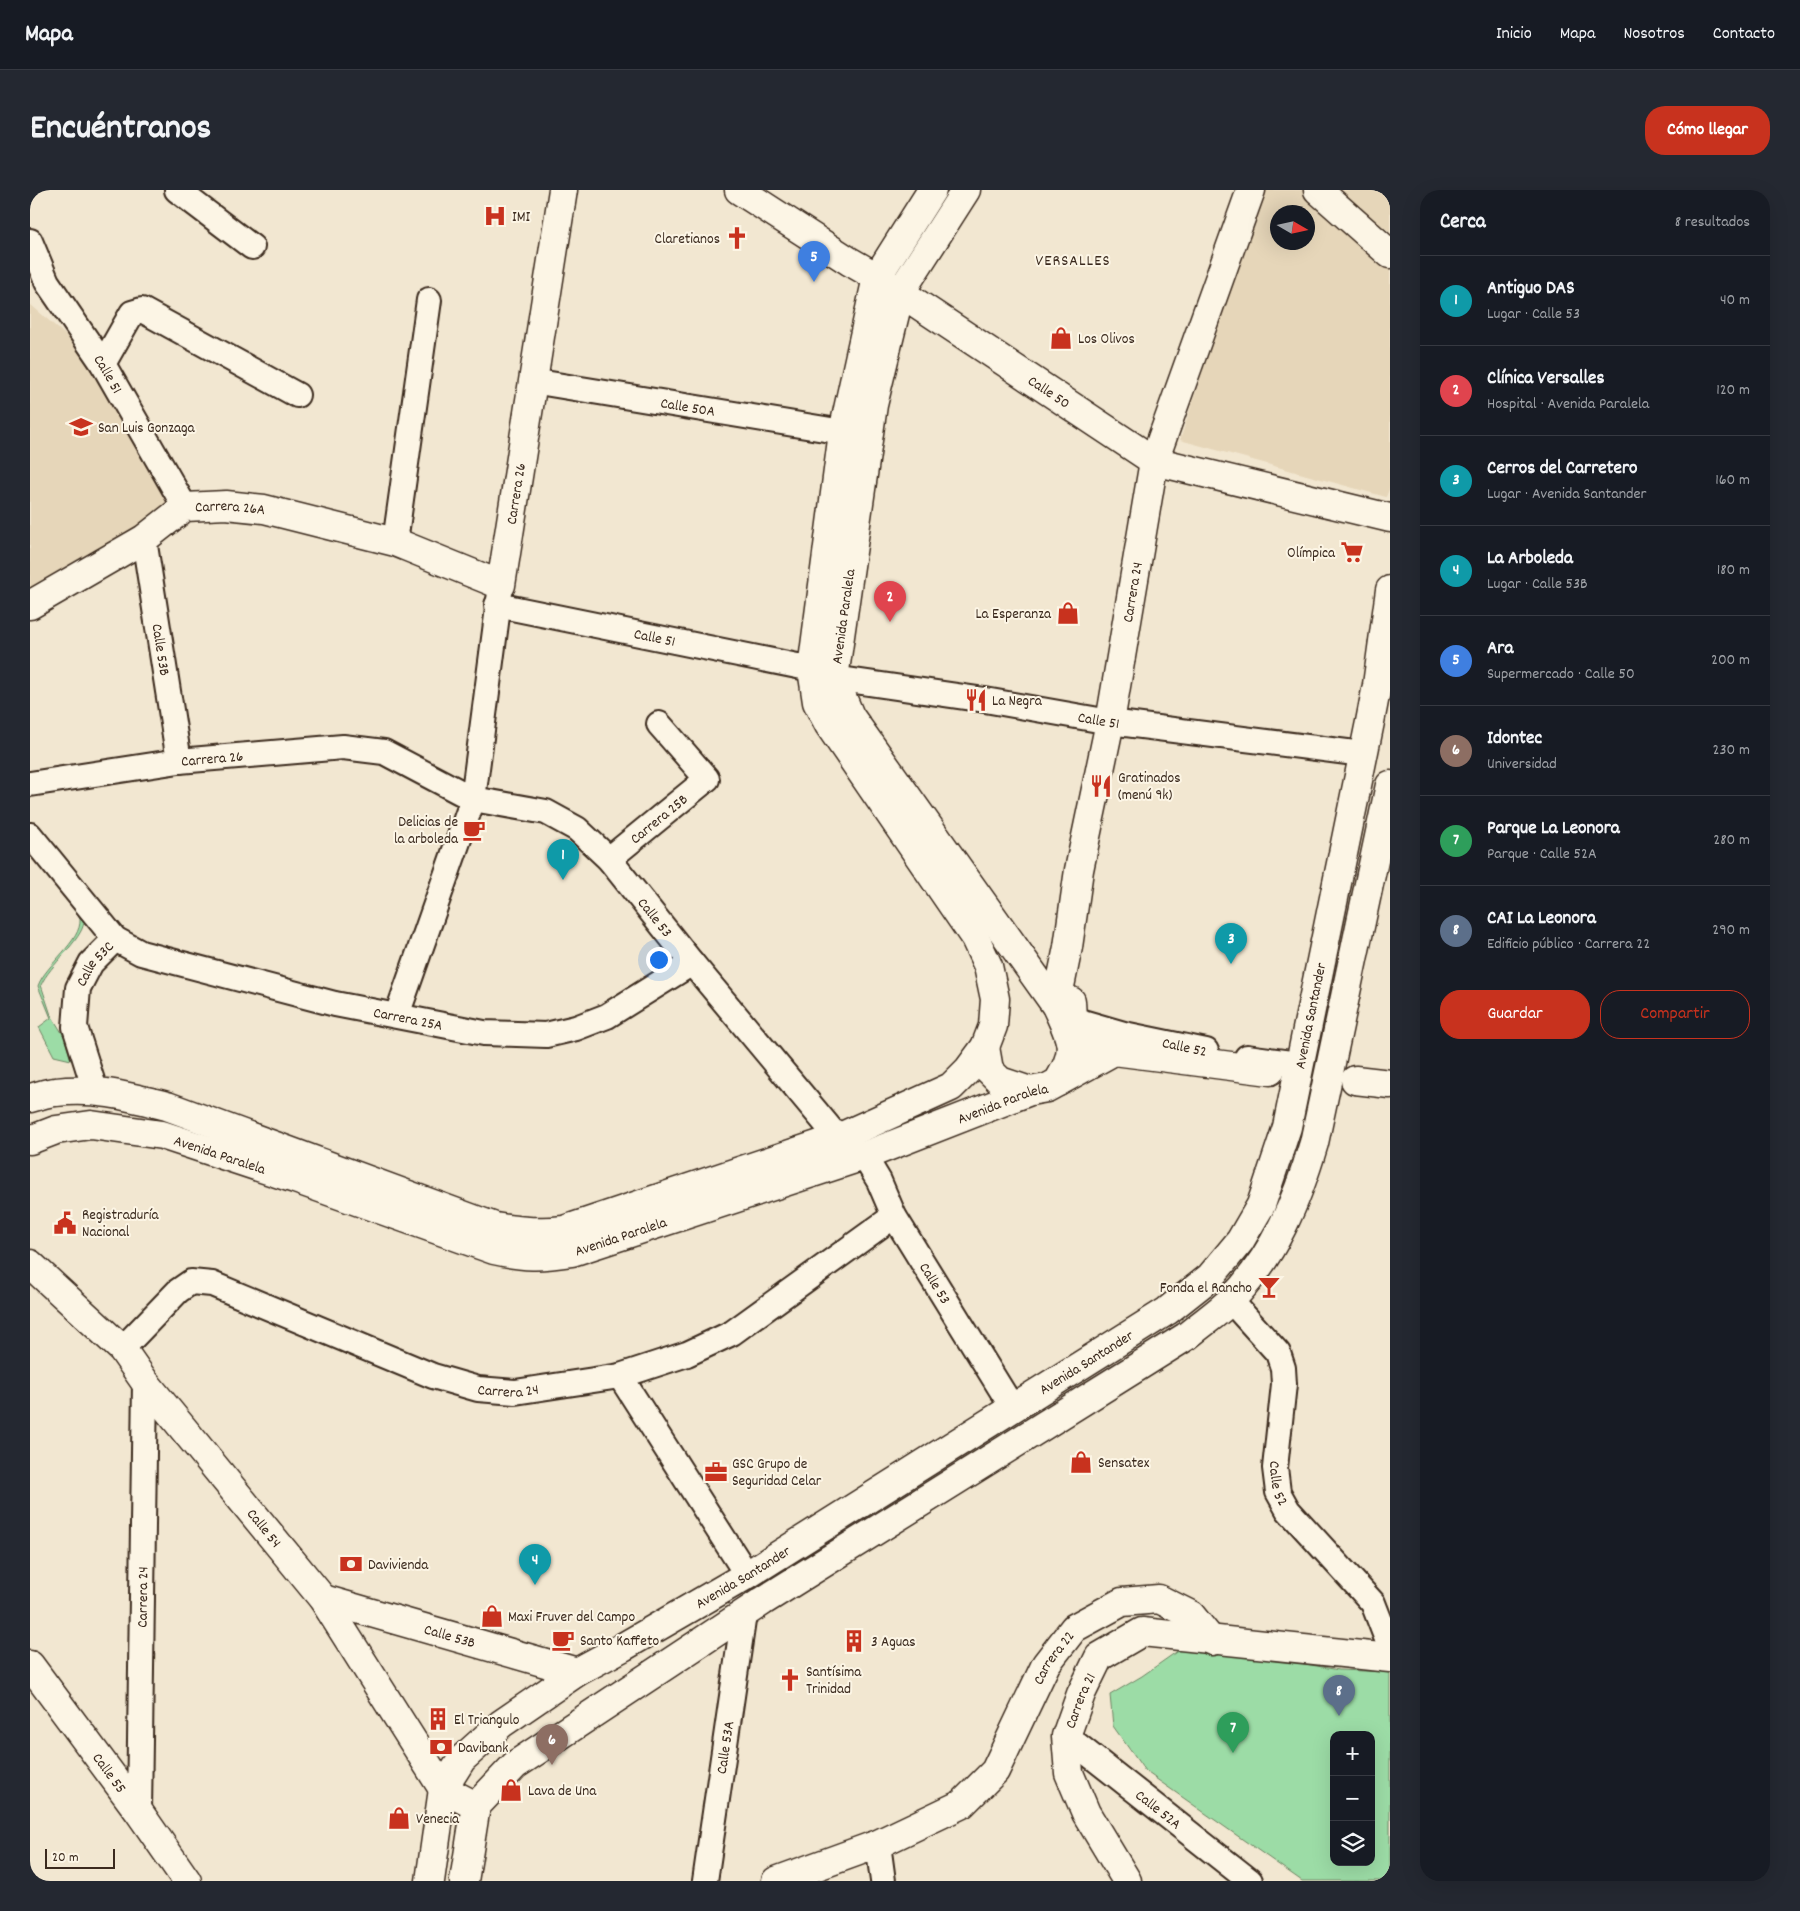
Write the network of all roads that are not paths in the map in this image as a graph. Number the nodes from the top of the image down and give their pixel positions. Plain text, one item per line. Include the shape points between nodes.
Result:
1 (177, 190) edge
2 (563, 190) edge
3 (740, 190) edge
4 (932, 190) edge
5 (966, 190) edge
6 (1251, 190) edge
7 (1318, 190) edge
8 (30, 241) edge
9 (252, 246) dead end
10 (1390, 254) edge
11 (877, 277) junction
12 (900, 292) junction
13 (429, 300) dead end
14 (103, 364) junction
15 (532, 381) junction
16 (297, 395) dead end
17 (843, 432) junction
18 (1154, 461) junction
19 (185, 507) junction
20 (1390, 518) edge
21 (144, 539) junction
22 (395, 542) junction
23 (1390, 590) edge
24 (499, 595) junction
25 (30, 605) edge
26 (1387, 631) edge
27 (823, 673) junction
28 (1390, 699) edge
29 (1110, 722) junction
30 (1370, 722) junction
31 (659, 724) dead end
32 (1363, 754) junction
33 (179, 761) junction
34 (30, 784) edge
35 (1390, 785) edge
36 (474, 799) junction
37 (30, 835) edge
38 (609, 859) junction
39 (115, 939) junction
40 (692, 962) junction
41 (1064, 1012) junction
42 (397, 1015) junction
43 (985, 1047) junction
44 (1114, 1051) junction
45 (1299, 1064) junction
46 (1270, 1071) dead end
47 (1355, 1080) dead end
48 (1058, 1082) junction
49 (1390, 1084) edge
50 (95, 1090) junction
51 (1030, 1091) junction
52 (30, 1098) edge
53 (838, 1138) junction
54 (30, 1140) edge
55 (864, 1156) junction
56 (894, 1216) junction
57 (30, 1264) edge
58 (1231, 1301) junction
59 (122, 1349) junction
60 (620, 1376) junction
61 (145, 1382) junction
62 (1012, 1407) junction
63 (747, 1575) junction
64 (323, 1599) junction
65 (744, 1614) junction
66 (1212, 1640) junction
67 (1390, 1647) edge
68 (1390, 1658) edge
69 (30, 1665) edge
70 (577, 1672) junction
71 (1066, 1736) junction
72 (443, 1789) junction
73 (476, 1806) junction
74 (139, 1812) junction
75 (878, 1844) junction
76 (188, 1881) edge
77 (430, 1881) edge
78 (464, 1881) edge
79 (705, 1881) edge
80 (776, 1881) edge
81 (882, 1881) edge
82 (1127, 1881) edge
83 (1250, 1881) edge

1 - 9 street
2 - 15 main road, Carrera 26
3 - 11 main road, Calle 50
4 - 11 main road, Avenida Paralela
5 - 12 main road, Avenida Paralela
6 - 18 main road, Carrera 24
7 - 10 main road
8 - 14 street, Calle 51 via 47,282
11 - 12 main road, Calle 50
11 - 17 main road, Avenida Paralela
12 - 18 main road, Calle 50
12 - 27 main road, Avenida Paralela via 873,405
13 - 22 street
14 - 16 street via 132,313 142,310
14 - 19 street, Calle 51
15 - 17 street, Calle 50A
15 - 24 main road, Carrera 26
17 - 27 main road, Avenida Paralela
18 - 20 main road, Calle 50
18 - 29 main road, Carrera 24
19 - 21 main road, Carrera 26A
19 - 22 main road, Carrera 26A via 226,505 264,510
21 - 25 main road, Carrera 26A
21 - 33 street, Calle 53B
22 - 24 main road, Carrera 26A
23 - 26 main road, Avenida Santander
24 - 27 street, Calle 51
24 - 36 street, Carrera 26
26 - 30 main road, Avenida Santander
27 - 29 street, Calle 51
27 - 41 main road, Avenida Paralela via 850,716
27 - 43 main road, Avenida Paralela via 817,702 828,725 982,952 995,998 993,1026
28 - 30 main road
29 - 32 street, Calle 51
29 - 41 main road, Carrera 24 via 1080,870 1068,947
30 - 32 main road, Avenida Santander
31 - 38 street, Carrera 25B via 707,779
32 - 45 main road, Avenida Santander
33 - 34 street, Carrera 26
33 - 36 street, Carrera 26 via 343,747 384,752
35 - 58 main road, Avenida Santander via 1314,1143 1302,1184 1284,1226
36 - 38 street, Calle 53 via 546,812 578,829
36 - 42 street, Carrera 26
37 - 39 street, Calle 53C
38 - 40 street, Calle 53
39 - 42 street, Carrera 25A via 141,953 336,1004
39 - 50 street, Calle 53C via 91,963 78,988 75,1027
40 - 42 street, Carrera 25A via 607,1016 546,1035 484,1033
40 - 53 street, Calle 53
41 - 44 main road, Calle 52 via 1093,1046
41 - 45 street, Calle 52 via 1124,1034
41 - 48 main road, Avenida Paralela via 1071,1039 1071,1055 1068,1067
43 - 51 main road via 989,1070 1000,1081
43 - 53 main road, Avenida Paralela via 951,1087
44 - 46 main road, Calle 52
44 - 48 main road
45 - 62 main road, Avenida Santander via 1287,1127 1261,1205 1240,1241 1210,1277 1168,1311
47 - 49 main road
48 - 51 main road, Avenida Paralela
50 - 52 main road, Avenida Paralela via 55,1092
50 - 53 main road, Avenida Paralela via 167,1106 495,1227 521,1232 564,1230
51 - 55 main road, Avenida Paralela
54 - 55 main road, Avenida Paralela via 56,1130 91,1125 162,1135 494,1250 521,1256 572,1252
55 - 56 street, Calle 53
56 - 60 street, Carrera 24 via 732,1333 687,1354
56 - 62 street, Calle 53
57 - 59 main road, Calle 54
58 - 65 main road, Avenida Santander via 1187,1336
58 - 67 street, Calle 52 via 1278,1353 1283,1368 1275,1468 1278,1492 1288,1510 1373,1603
59 - 60 street, Carrera 24 via 178,1291 191,1282 212,1284 434,1376 478,1389 515,1392
59 - 61 main road, Calle 54
60 - 63 street
61 - 64 main road, Calle 54
61 - 74 street, Carrera 24
62 - 63 main road, Avenida Santander
63 - 70 main road, Avenida Santander
64 - 70 main road, Calle 53B
64 - 72 main road, Calle 54
65 - 73 main road, Avenida Santander via 515,1764
65 - 79 street, Calle 53A
66 - 68 main road
66 - 71 main road, Carrera 21 via 1142,1632 1099,1657
66 - 75 main road, Carrera 22 via 1191,1615 1159,1599 1122,1602 1074,1628 1046,1664 995,1771 962,1804
69 - 74 main road, Calle 55
70 - 72 main road, Avenida Santander via 501,1724 462,1759
71 - 82 main road, Carrera 21 via 1069,1772 1086,1813
71 - 83 street, Calle 52A
72 - 73 main road
72 - 77 main road, Avenida Santander
73 - 78 main road
74 - 76 main road, Calle 55
75 - 80 main road, Carrera 22
75 - 81 street

